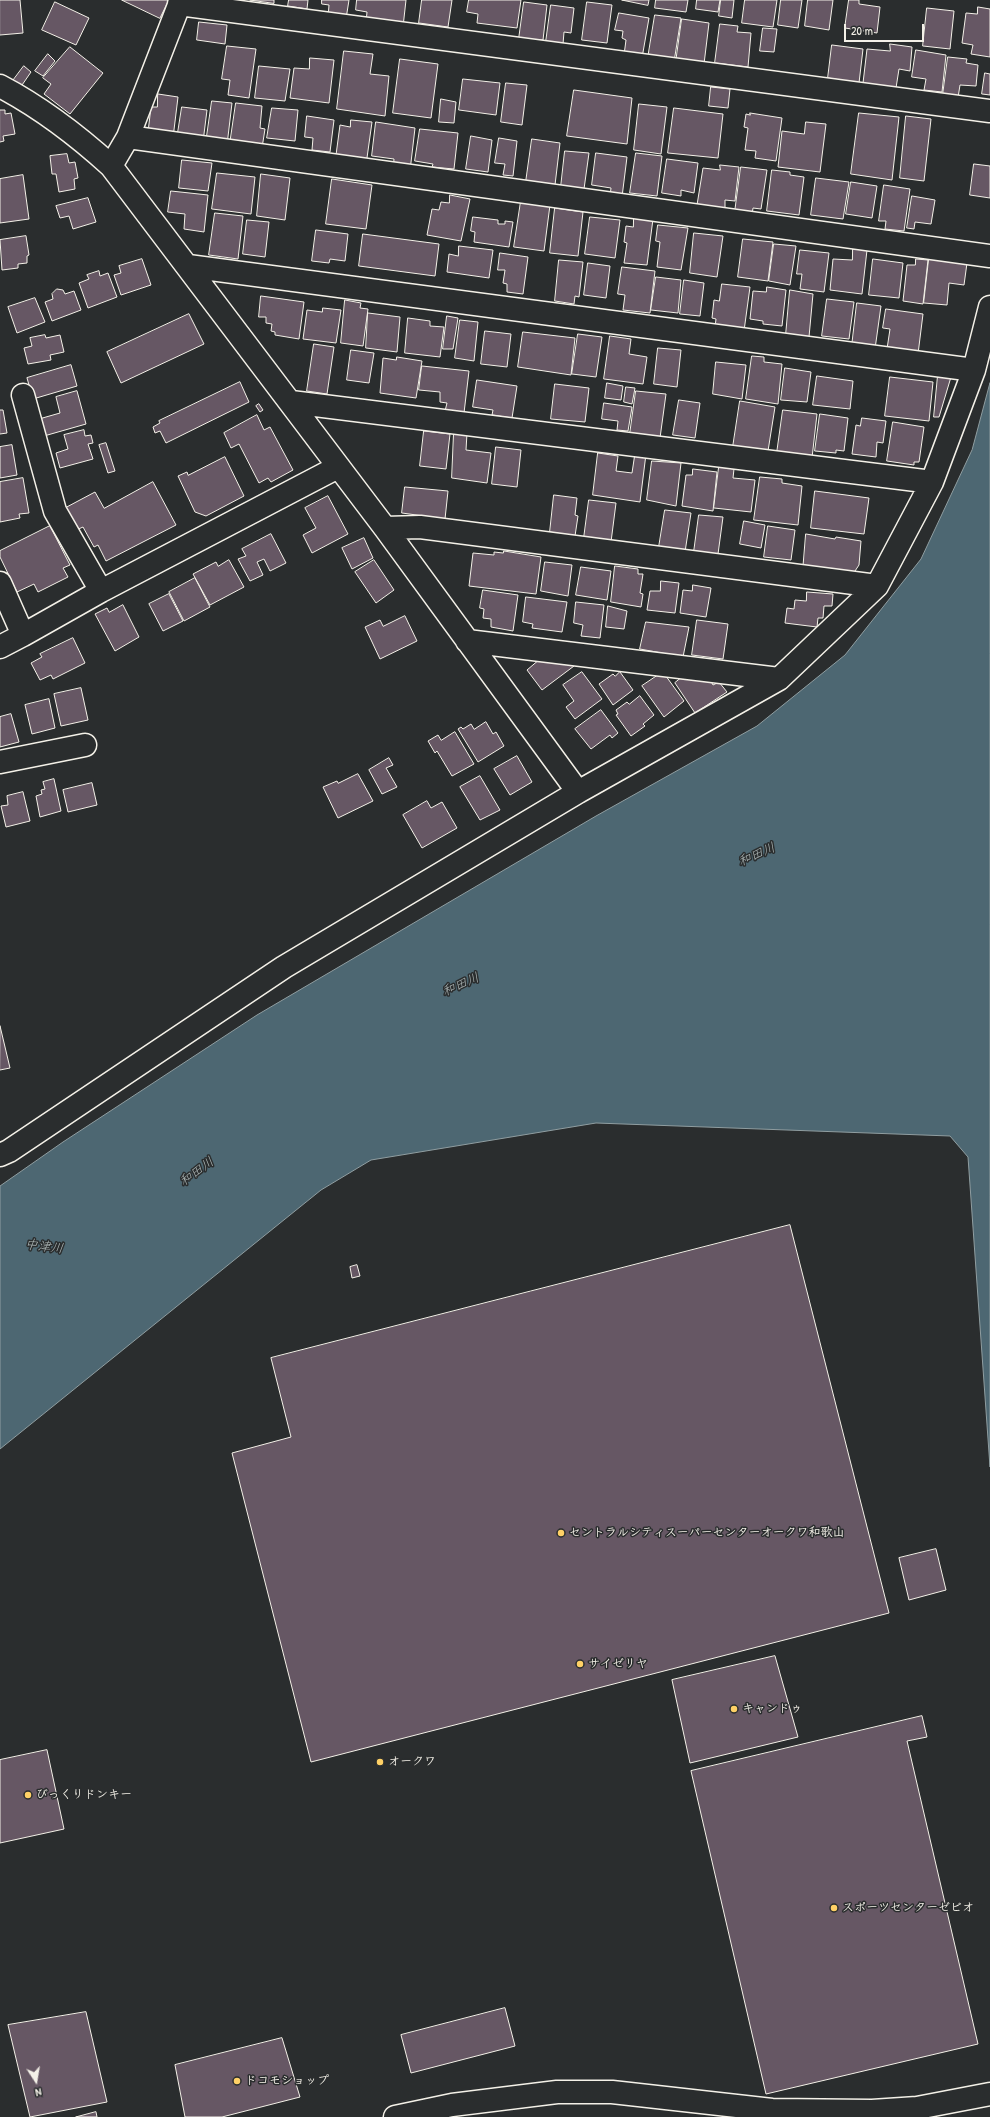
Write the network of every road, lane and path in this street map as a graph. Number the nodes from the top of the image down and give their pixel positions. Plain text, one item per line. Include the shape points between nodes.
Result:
1 (180, 2) edge
2 (0, 86) edge
3 (990, 111) edge
4 (128, 137) junction
5 (111, 166) junction
6 (990, 256) edge
7 (188, 266) junction
8 (990, 307) edge
9 (974, 370) junction
10 (23, 395) dead end
11 (291, 402) junction
12 (338, 467) junction
13 (932, 482) junction
14 (385, 528) junction
15 (0, 583) edge
16 (877, 586) junction
17 (101, 591) junction
18 (23, 635) junction
19 (467, 642) junction
20 (0, 647) edge
21 (779, 679) junction
22 (85, 745) dead end
23 (0, 762) edge
24 (578, 792) junction
25 (0, 1155) edge
26 (990, 2094) edge
27 (395, 2117) edge

1 - 3 street
1 - 4 street
2 - 5 street via 21,97
4 - 5 street
4 - 6 street
5 - 7 street
7 - 9 street
7 - 11 street
8 - 9 street
9 - 13 street
10 - 17 street via 56,511
11 - 12 street
11 - 13 street
12 - 14 street
12 - 17 street
13 - 16 street
14 - 16 street via 420,527
14 - 19 street
15 - 18 street
16 - 21 street
17 - 18 street
18 - 20 street
19 - 21 street
19 - 24 street
21 - 24 street
22 - 23 street
24 - 25 street via 284,967
26 - 27 street via 917,2108 872,2111 780,2110 612,2092 557,2092 452,2105

